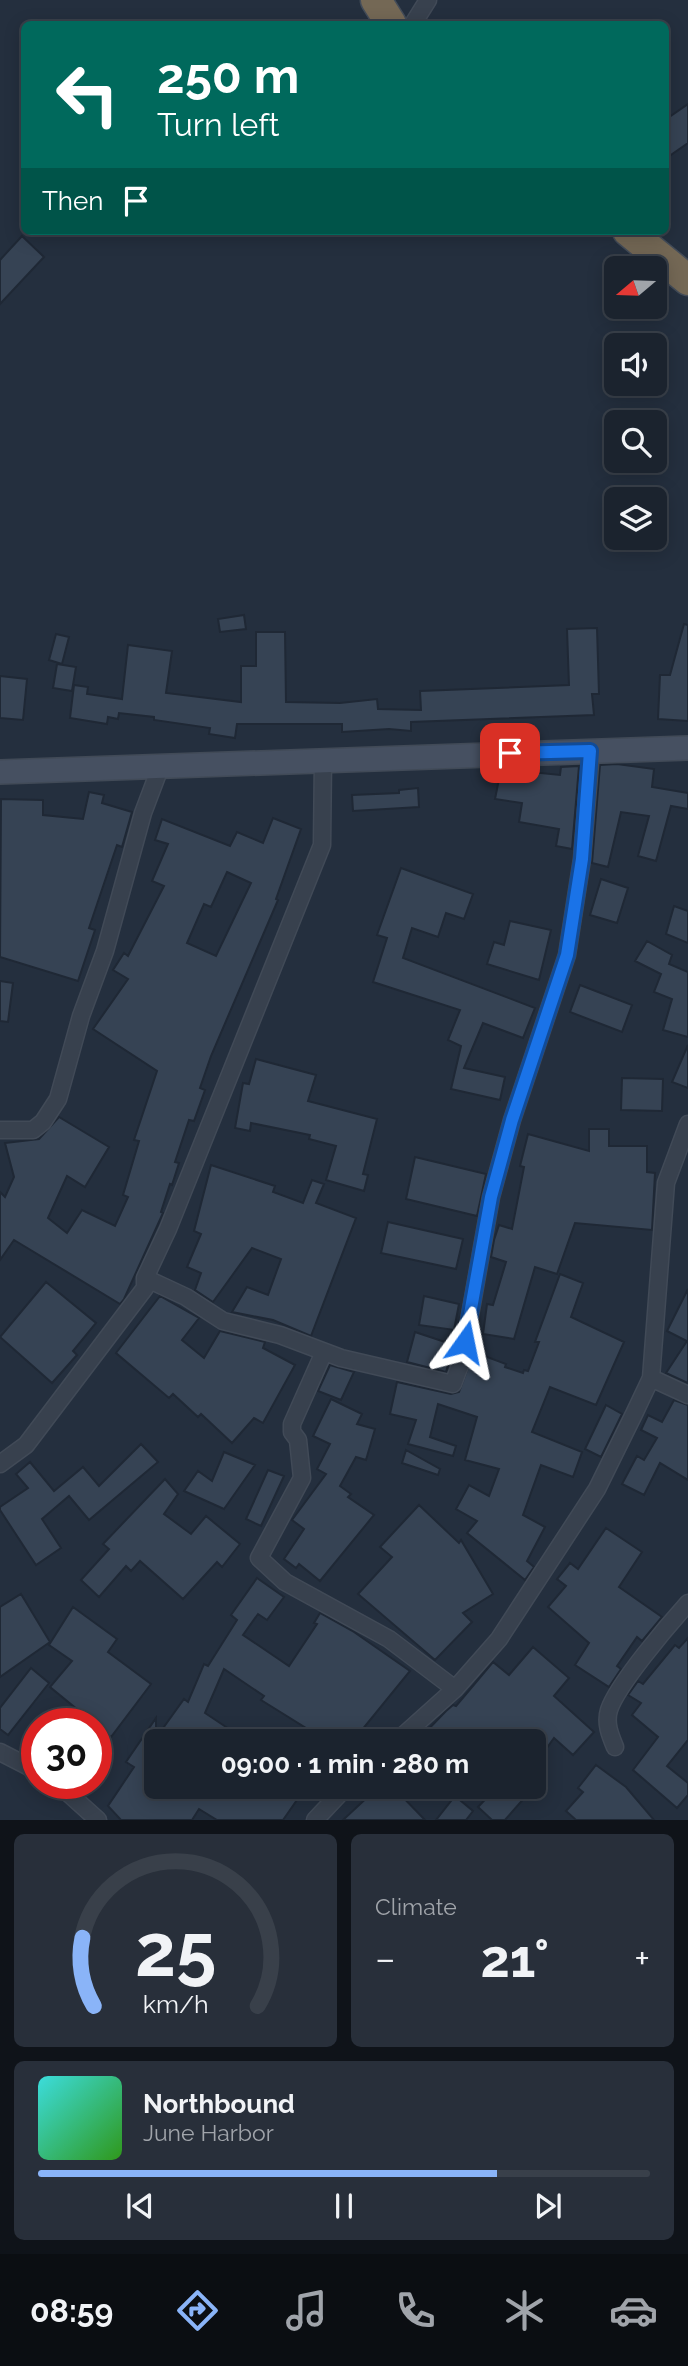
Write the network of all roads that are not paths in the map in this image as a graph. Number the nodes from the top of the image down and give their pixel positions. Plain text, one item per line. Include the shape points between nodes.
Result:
1 (376, 0) edge
2 (428, 0) edge
3 (389, 21) edge
4 (415, 21) edge
5 (633, 235) edge
6 (688, 280) edge
7 (688, 748) edge
8 (590, 751) junction
9 (323, 759) junction
10 (160, 768) junction
11 (0, 772) edge
12 (688, 1124) edge
13 (0, 1130) edge
14 (145, 1278) junction
15 (324, 1352) junction
16 (651, 1378) junction
17 (688, 1395) edge
18 (0, 1464) edge
19 (688, 1603) edge
20 (455, 1689) junction
21 (410, 1729) edge
22 (615, 1747) dead end
23 (0, 1752) edge
24 (21, 1763) edge
25 (75, 1799) edge
26 (334, 1799) edge
27 (98, 1820) edge
28 (314, 1820) edge

1 - 3 highway
2 - 4 street
5 - 6 highway
7 - 8 street
8 - 9 street
8 - 15 street via 582,859 567,955 491,1197 464,1349 453,1384
9 - 10 street
9 - 14 street via 322,845
10 - 11 street
10 - 13 street via 58,1099 33,1130
12 - 16 street via 666,1183
14 - 15 street via 223,1321
14 - 18 street via 145,1288 26,1445
15 - 20 street via 292,1424 299,1440 302,1478 259,1558 285,1582 389,1639
16 - 17 street
16 - 20 street via 597,1489 555,1556 499,1639
19 - 22 street via 609,1710 608,1730
20 - 21 street
23 - 24 street
25 - 27 street
26 - 28 street

